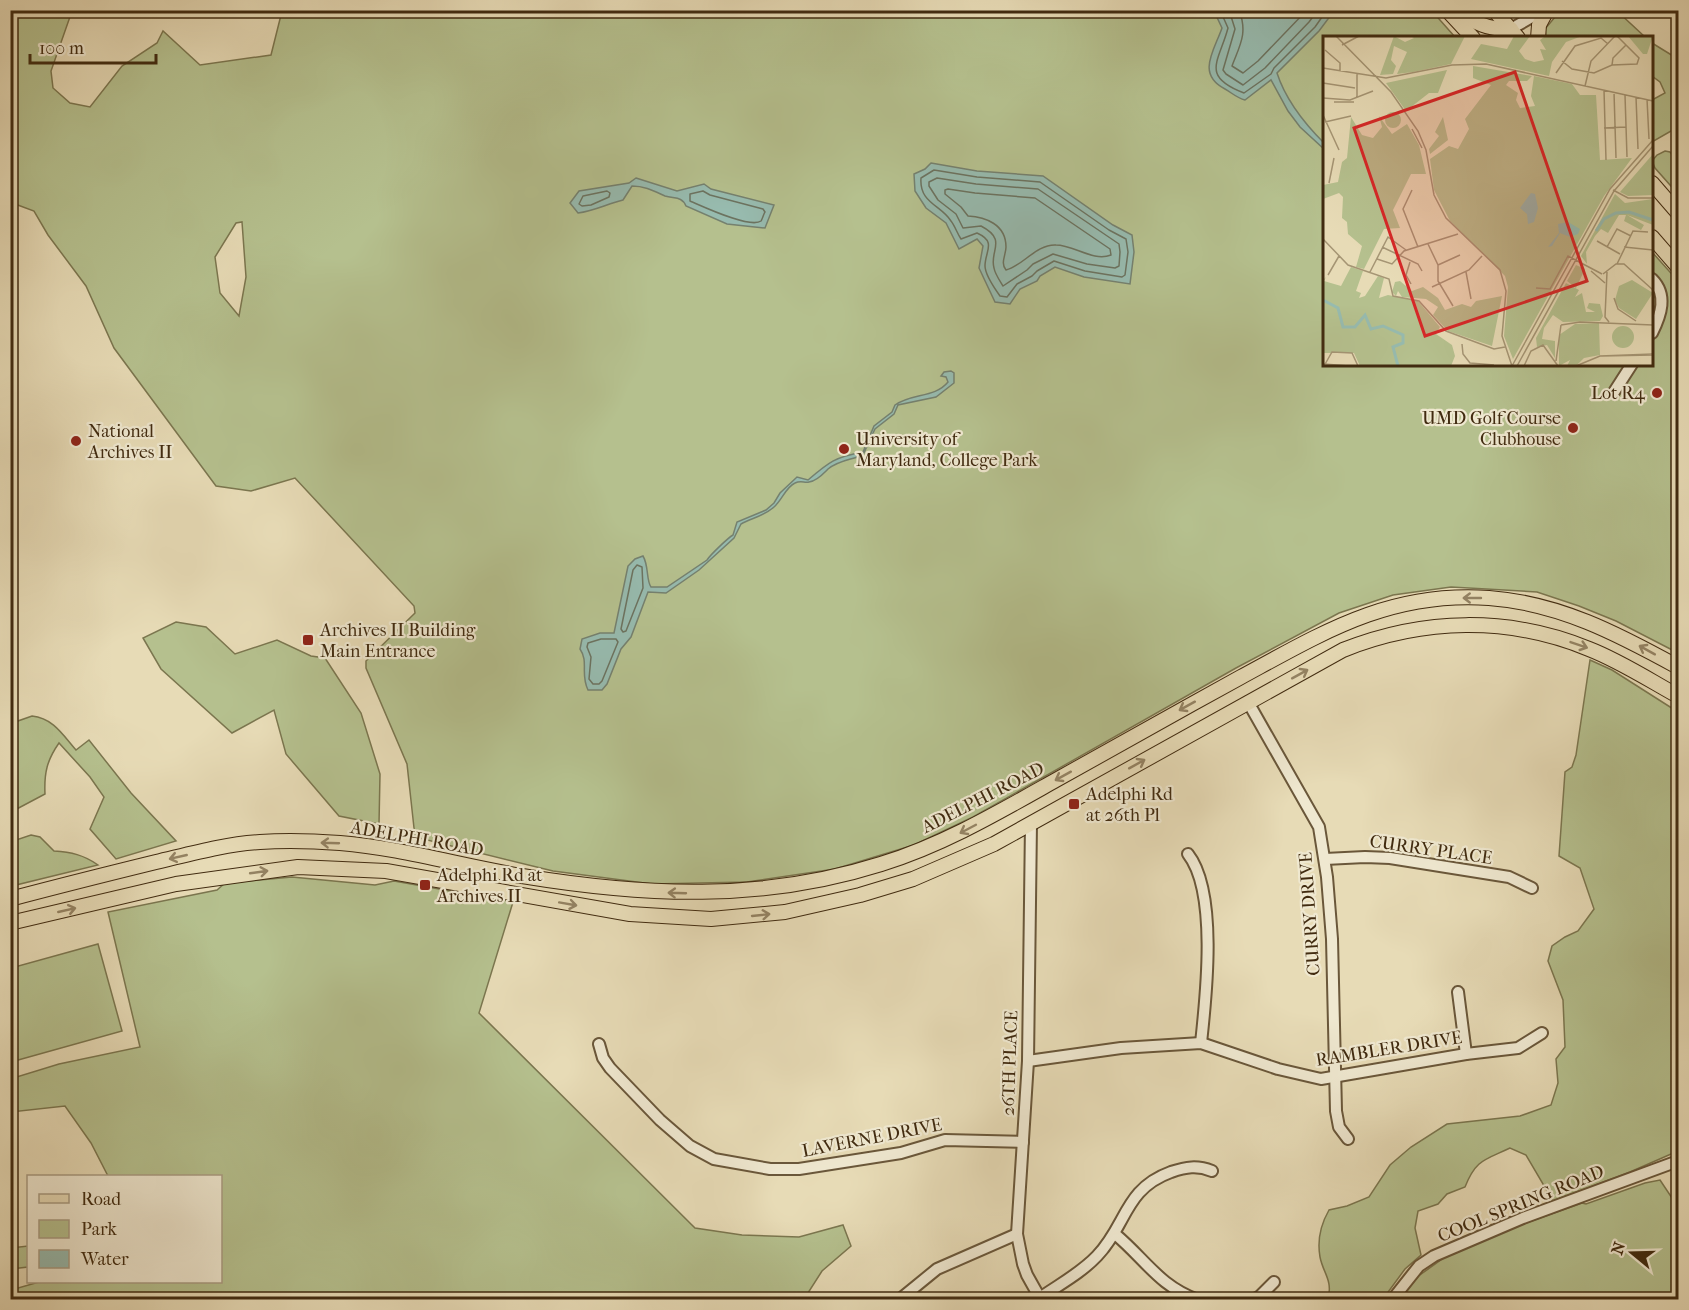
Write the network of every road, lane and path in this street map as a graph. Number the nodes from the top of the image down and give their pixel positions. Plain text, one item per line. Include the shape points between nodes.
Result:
1 (1447, 10) edge
2 (1456, 10) edge
3 (1494, 10) edge
4 (1528, 10) edge
5 (1545, 10) edge
6 (1510, 35) edge
7 (1471, 36) edge
8 (1538, 36) edge
9 (1653, 184) edge
10 (1678, 213) edge
11 (1653, 238) edge
12 (1678, 267) edge
13 (1653, 280) edge
14 (1653, 331) edge
15 (1631, 366) edge
16 (1614, 392) dead end
17 (1678, 667) edge
18 (1678, 696) edge
19 (1248, 702) junction
20 (1031, 823) junction
21 (1188, 854) dead end
22 (1325, 859) junction
23 (1532, 888) dead end
24 (10, 899) edge
25 (10, 923) edge
26 (1458, 992) dead end
27 (1542, 1033) dead end
28 (1201, 1043) junction
29 (599, 1044) dead end
30 (1466, 1054) junction
31 (1028, 1061) junction
32 (1335, 1077) junction
33 (1348, 1139) dead end
34 (1023, 1142) junction
35 (1678, 1161) edge
36 (1212, 1171) dead end
37 (1017, 1234) junction
38 (1115, 1234) junction
39 (1274, 1281) dead end
40 (899, 1299) edge
41 (1039, 1299) edge
42 (1198, 1299) edge
43 (1253, 1299) edge
44 (1392, 1299) edge

1 - 7 main road
2 - 6 main road via 1479,25
3 - 6 main road
4 - 6 street
5 - 6 street
5 - 8 main road
9 - 10 main road
11 - 12 main road
13 - 14 street via 1662,298
15 - 16 street
17 -> 24 main road, ADELPHI ROAD via 1615,633 1555,610 1485,598 1425,601 1375,611 1310,640 960,834 884,864 818,880 716,893 628,891 339,843 262,842 184,855
19 -> 18 main road, ADELPHI ROAD via 1343,650 1383,635 1467,625 1522,630 1574,643
20 -> 19 main road, ADELPHI ROAD
19 - 22 street, CURRY DRIVE via 1319,827
25 -> 20 main road, ADELPHI ROAD via 176,884 298,867 386,871 630,914 711,919 759,915 837,901 914,879
20 - 31 street, 26TH PLACE
21 - 28 street via 1195,863 1203,893 1208,956
22 - 23 street, CURRY PLACE via 1390,858 1509,878
22 - 32 street, CURRY DRIVE via 1332,939
26 - 30 street
27 - 30 street, RAMBLER DRIVE via 1518,1048
28 - 31 street, RAMBLER DRIVE via 1121,1048
28 - 32 street, RAMBLER DRIVE via 1307,1077
29 - 34 street, LAVERNE DRIVE via 610,1068 660,1120 690,1146 714,1159 770,1169 799,1169 901,1153 945,1140
30 - 32 street, RAMBLER DRIVE
31 - 34 street, 26TH PLACE
32 - 33 street, CURRY DRIVE via 1339,1127
34 - 37 street, 26TH PLACE
35 - 44 street, COOL SPRING ROAD via 1523,1218 1434,1256 1419,1266
36 - 38 street via 1187,1166 1159,1176 1131,1201
37 - 40 street via 937,1269
37 - 41 street, 26TH PLACE via 1023,1264
38 - 41 street via 1088,1265
38 - 42 street via 1164,1282
39 - 43 street

